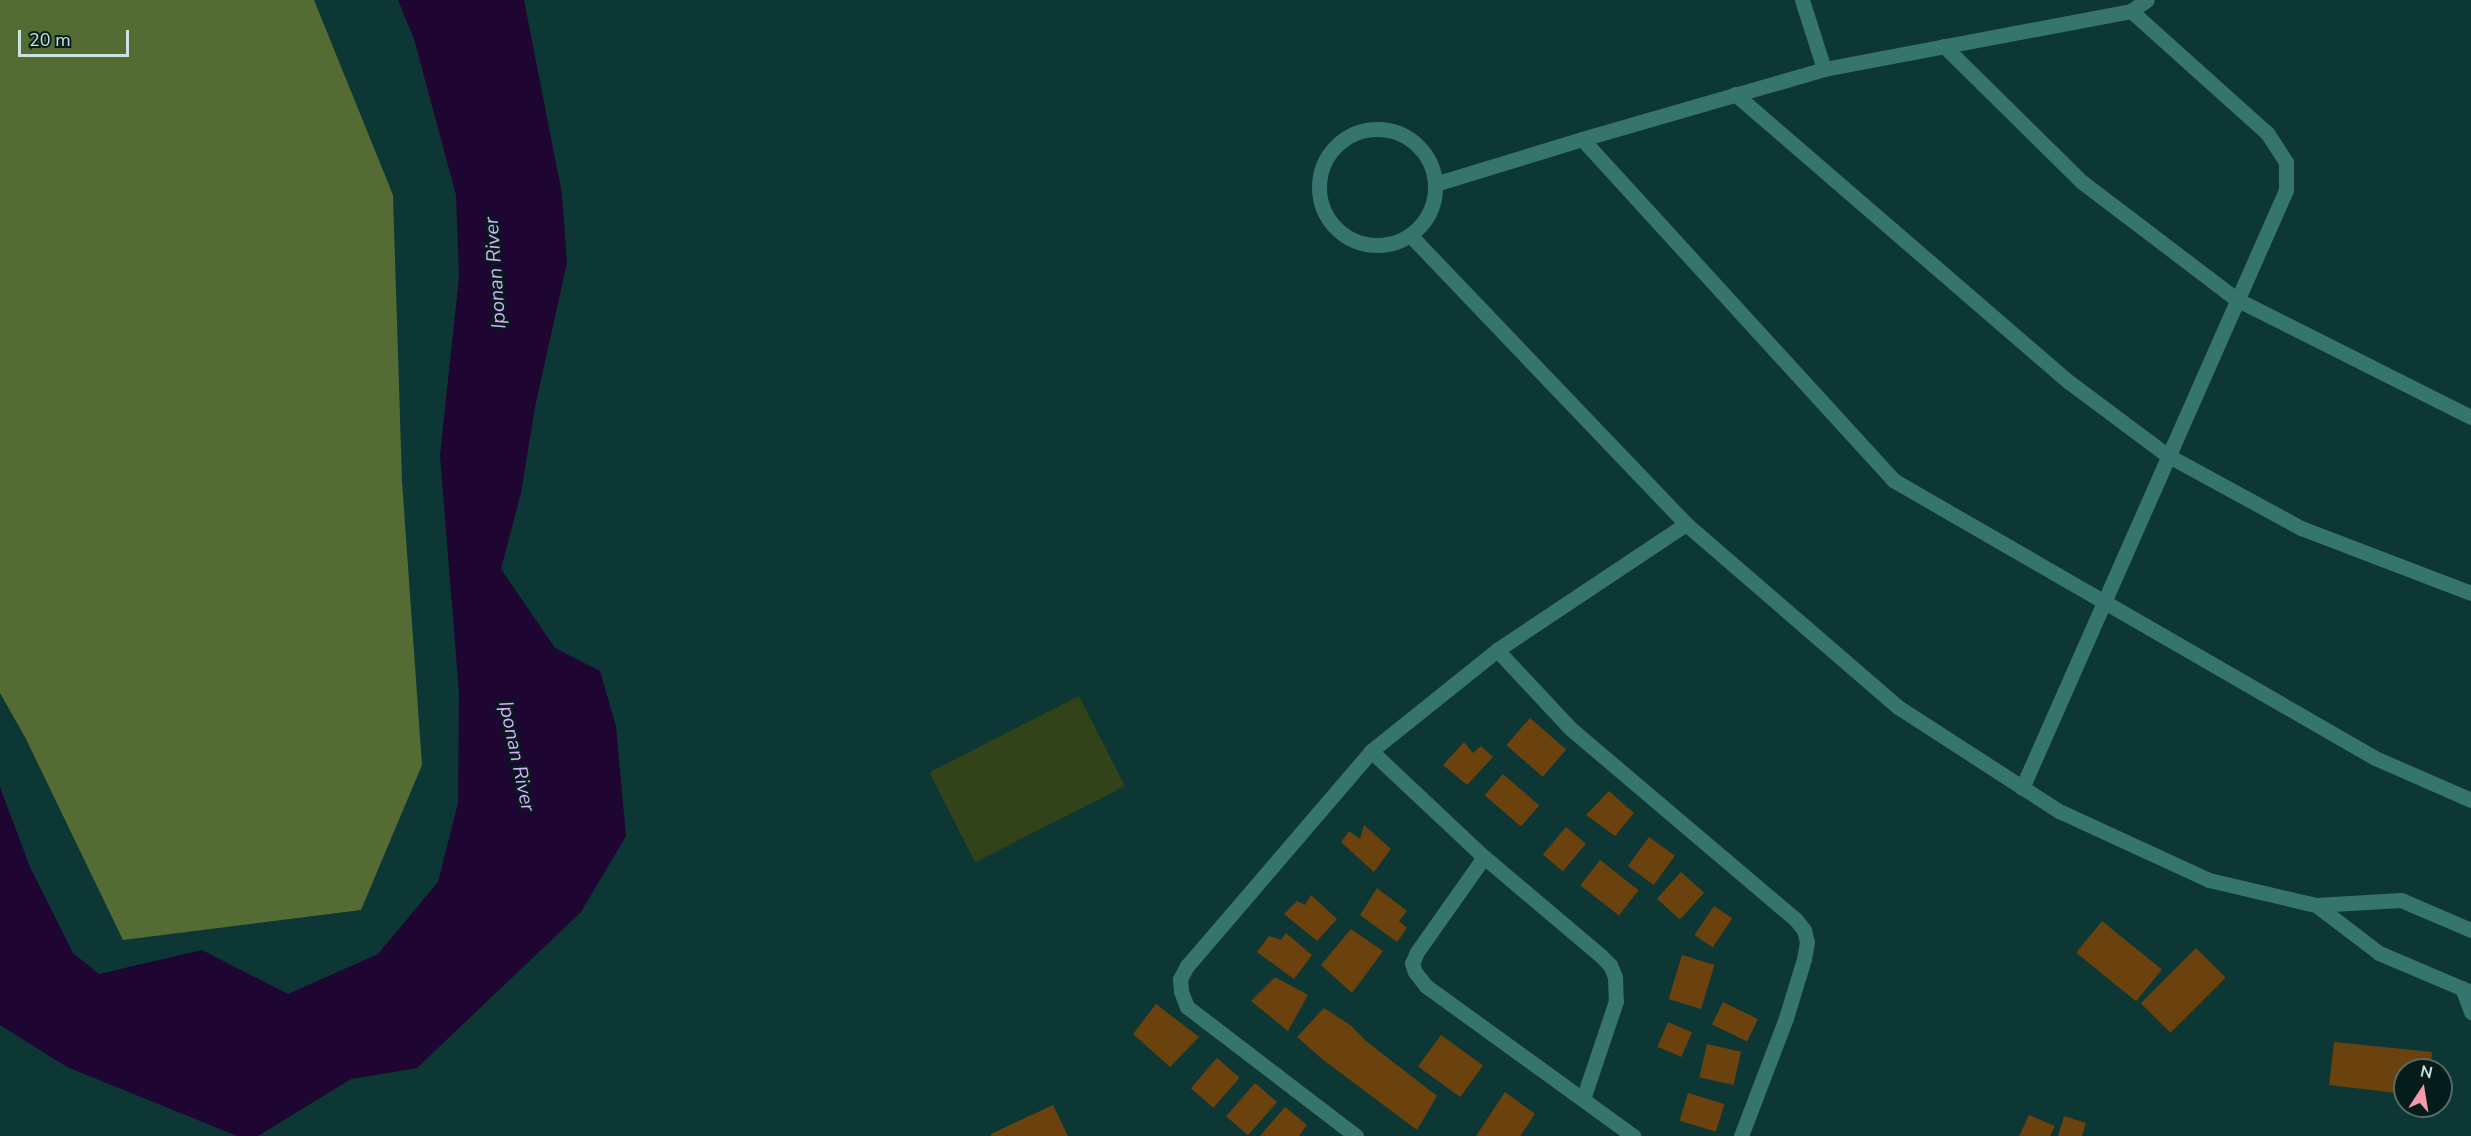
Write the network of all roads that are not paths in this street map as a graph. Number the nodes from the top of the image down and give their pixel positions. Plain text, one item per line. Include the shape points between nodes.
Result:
1 (1802, 0) edge
2 (2147, 0) edge
3 (2131, 11) junction
4 (1944, 46) junction
5 (1824, 69) junction
6 (1735, 94) junction
7 (1582, 139) junction
8 (1435, 184) junction
9 (1410, 235) junction
10 (2236, 299) junction
11 (2471, 417) edge
12 (2167, 455) junction
13 (1686, 524) junction
14 (2471, 593) edge
15 (2104, 602) junction
16 (1497, 650) junction
17 (1371, 751) junction
18 (2022, 788) junction
19 (2471, 800) edge
20 (1484, 857) junction
21 (2316, 905) junction
22 (2471, 930) edge
23 (2467, 990) edge
24 (2471, 1012) edge
25 (1583, 1099) junction
26 (1356, 1136) edge
27 (1633, 1136) edge
28 (1742, 1136) edge

1 - 5 street
2 - 3 street
3 - 4 street
3 - 10 street via 2267,133 2286,162 2286,190
4 - 5 street
4 - 10 street via 2082,182
5 - 6 street
6 - 7 street
6 - 12 street via 2069,382
7 - 8 street
7 - 15 street via 1893,480
8 - 9 street via 1429,213
8 - 9 street via 1431,168 1418,147 1396,133 1380,129 1363,130 1347,137 1324,161 1319,194 1332,225 1353,239 1377,245
9 - 13 street
10 - 11 street
10 - 12 street
12 - 14 street via 2301,528
12 - 15 street
13 - 16 street
13 - 18 street via 1898,706
15 - 18 street
15 - 19 street via 2375,758
16 - 17 street
16 - 28 street via 1571,729 1804,930 1804,959
17 - 20 street
17 - 26 street via 1180,979 1187,1007
18 - 21 street via 2059,811 2209,880
20 - 25 street via 1601,956 1615,977 1616,1001
20 - 25 street via 1418,952 1412,963 1415,972 1426,986
21 - 22 street via 2401,900
21 - 23 street via 2379,953
23 - 24 street
25 - 27 street

